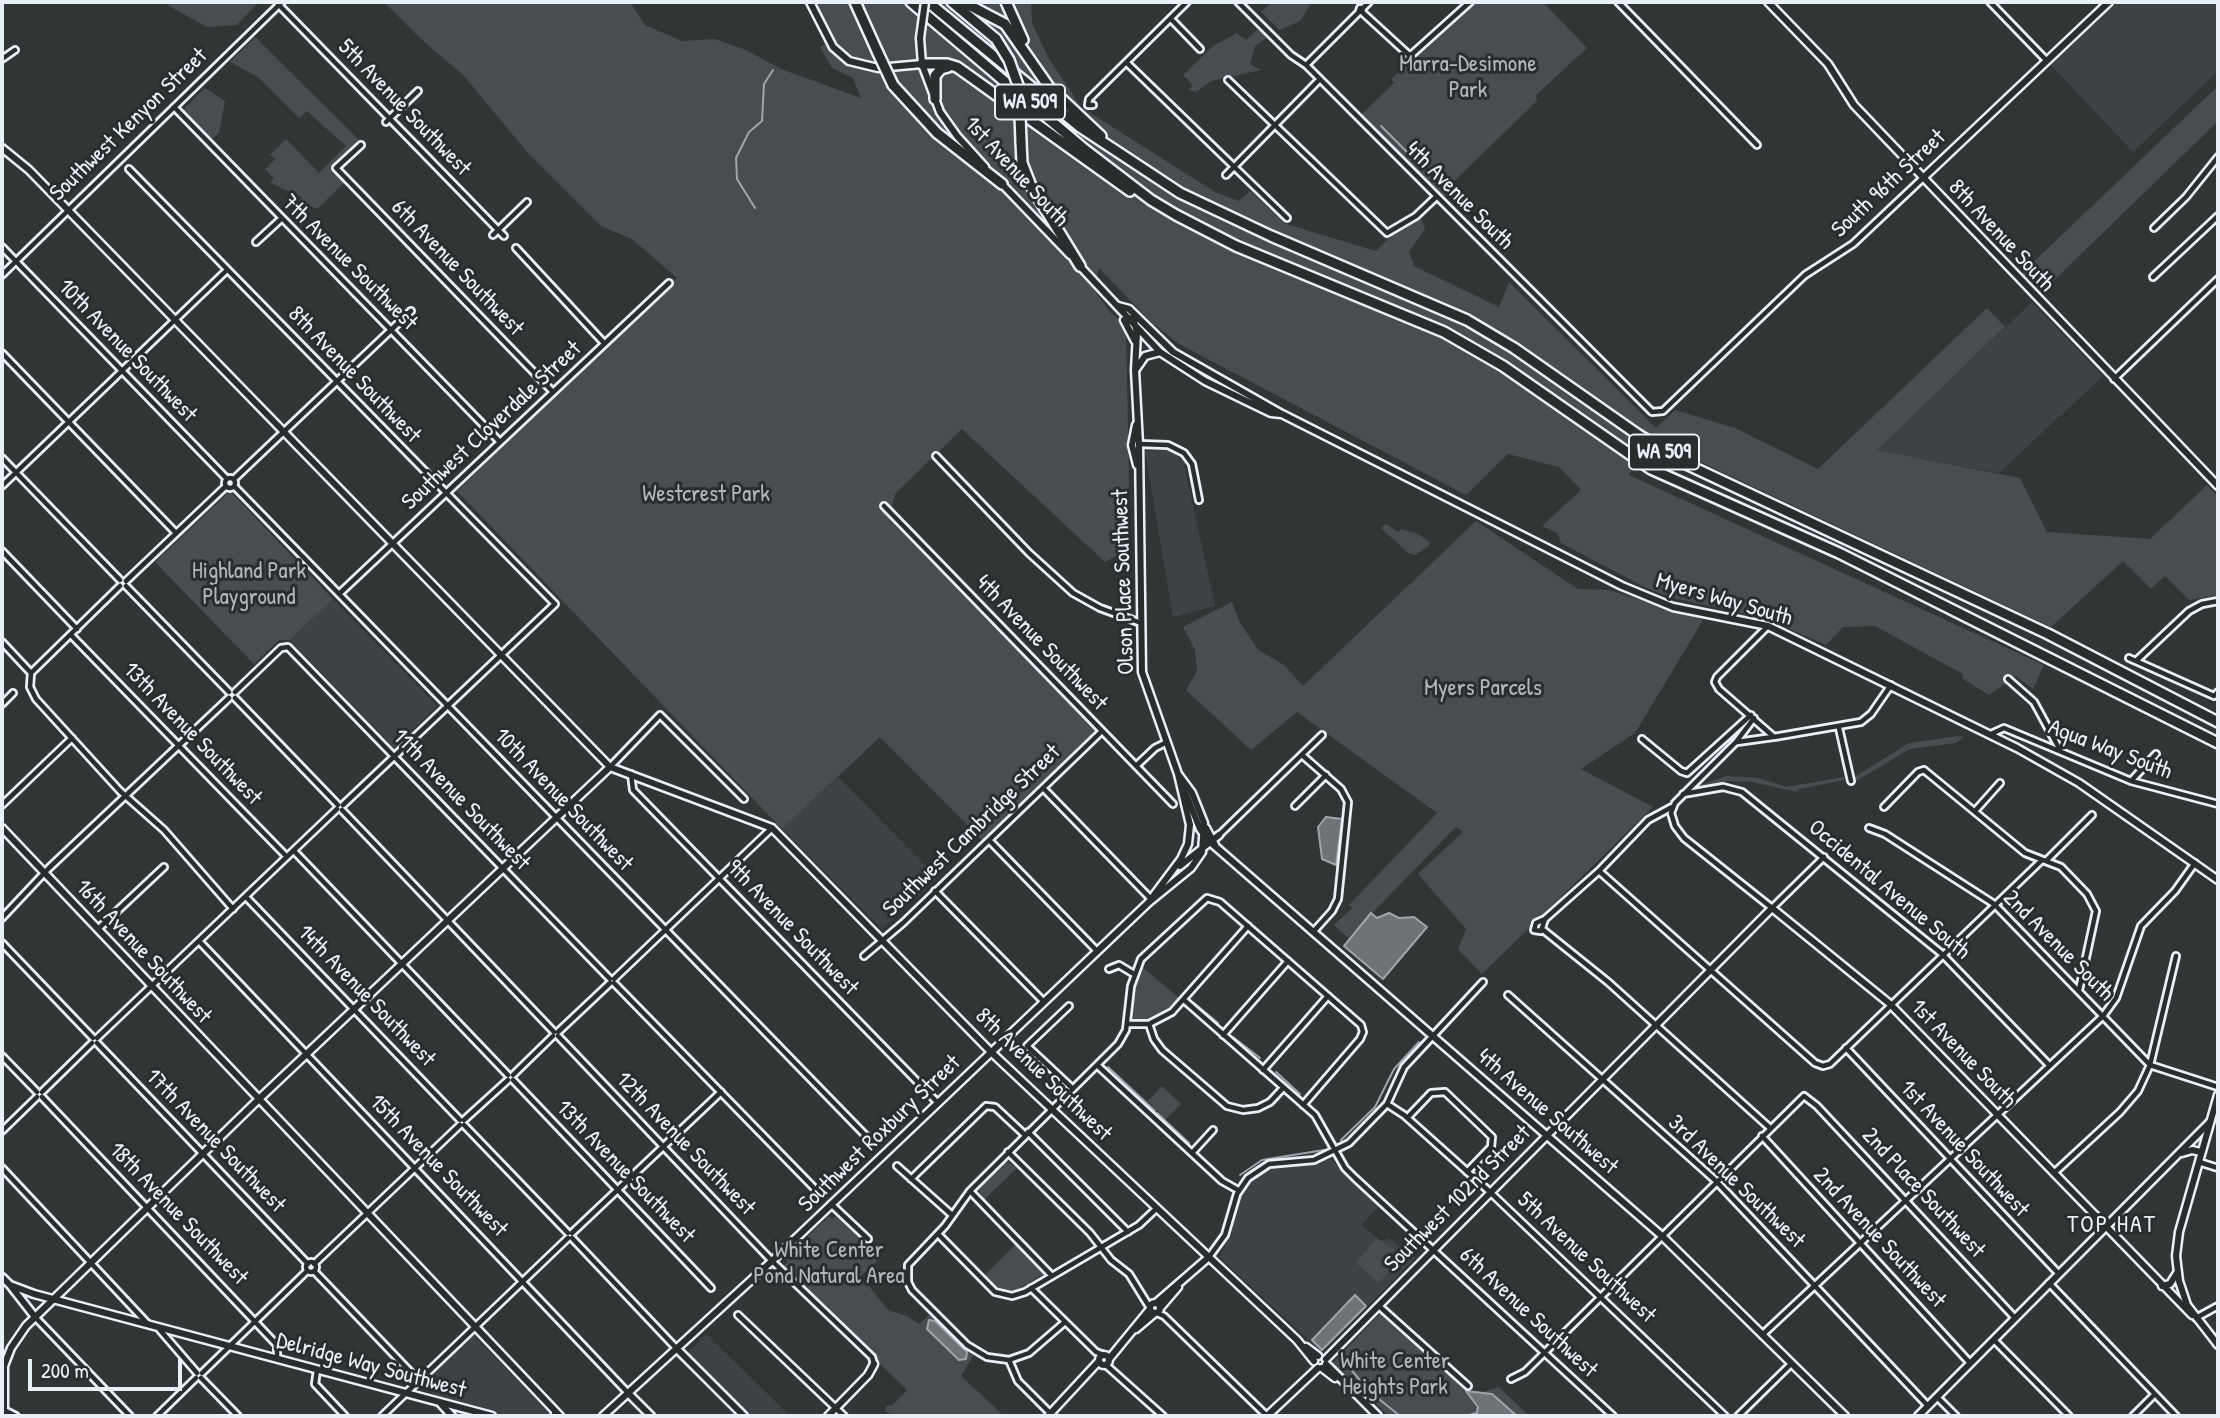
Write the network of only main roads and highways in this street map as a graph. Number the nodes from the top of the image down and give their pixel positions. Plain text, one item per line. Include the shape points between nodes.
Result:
1 (855, 2) edge
2 (911, 2) edge
3 (927, 2) edge
4 (952, 2) edge
5 (963, 2) edge
6 (1006, 2) edge
7 (922, 64) road end
8 (957, 67) junction
9 (1036, 67) junction
10 (935, 100) road end
11 (1126, 158) junction
12 (1002, 184) road end
13 (1151, 200) junction
14 (1080, 266) road end
15 (2218, 722) edge
16 (2218, 743) edge

1 - 12 highway, bridge via 893,85 937,133
2 - 13 highway, WA 509
3 - 11 highway, WA 509 via 1061,113
4 - 14 highway, bridge via 996,39 1009,60 1019,88 1022,163
5 - 9 highway via 1005,24
6 - 9 highway
7 - 8 highway
8 - 10 highway via 937,73
8 - 13 highway via 1103,174
9 - 11 highway via 1063,102
11 - 15 highway, WA 509 via 1201,204 1487,331 1686,464 2048,634
13 - 16 highway, WA 509 via 1236,246 1444,332 1503,366 1659,473 1839,553

